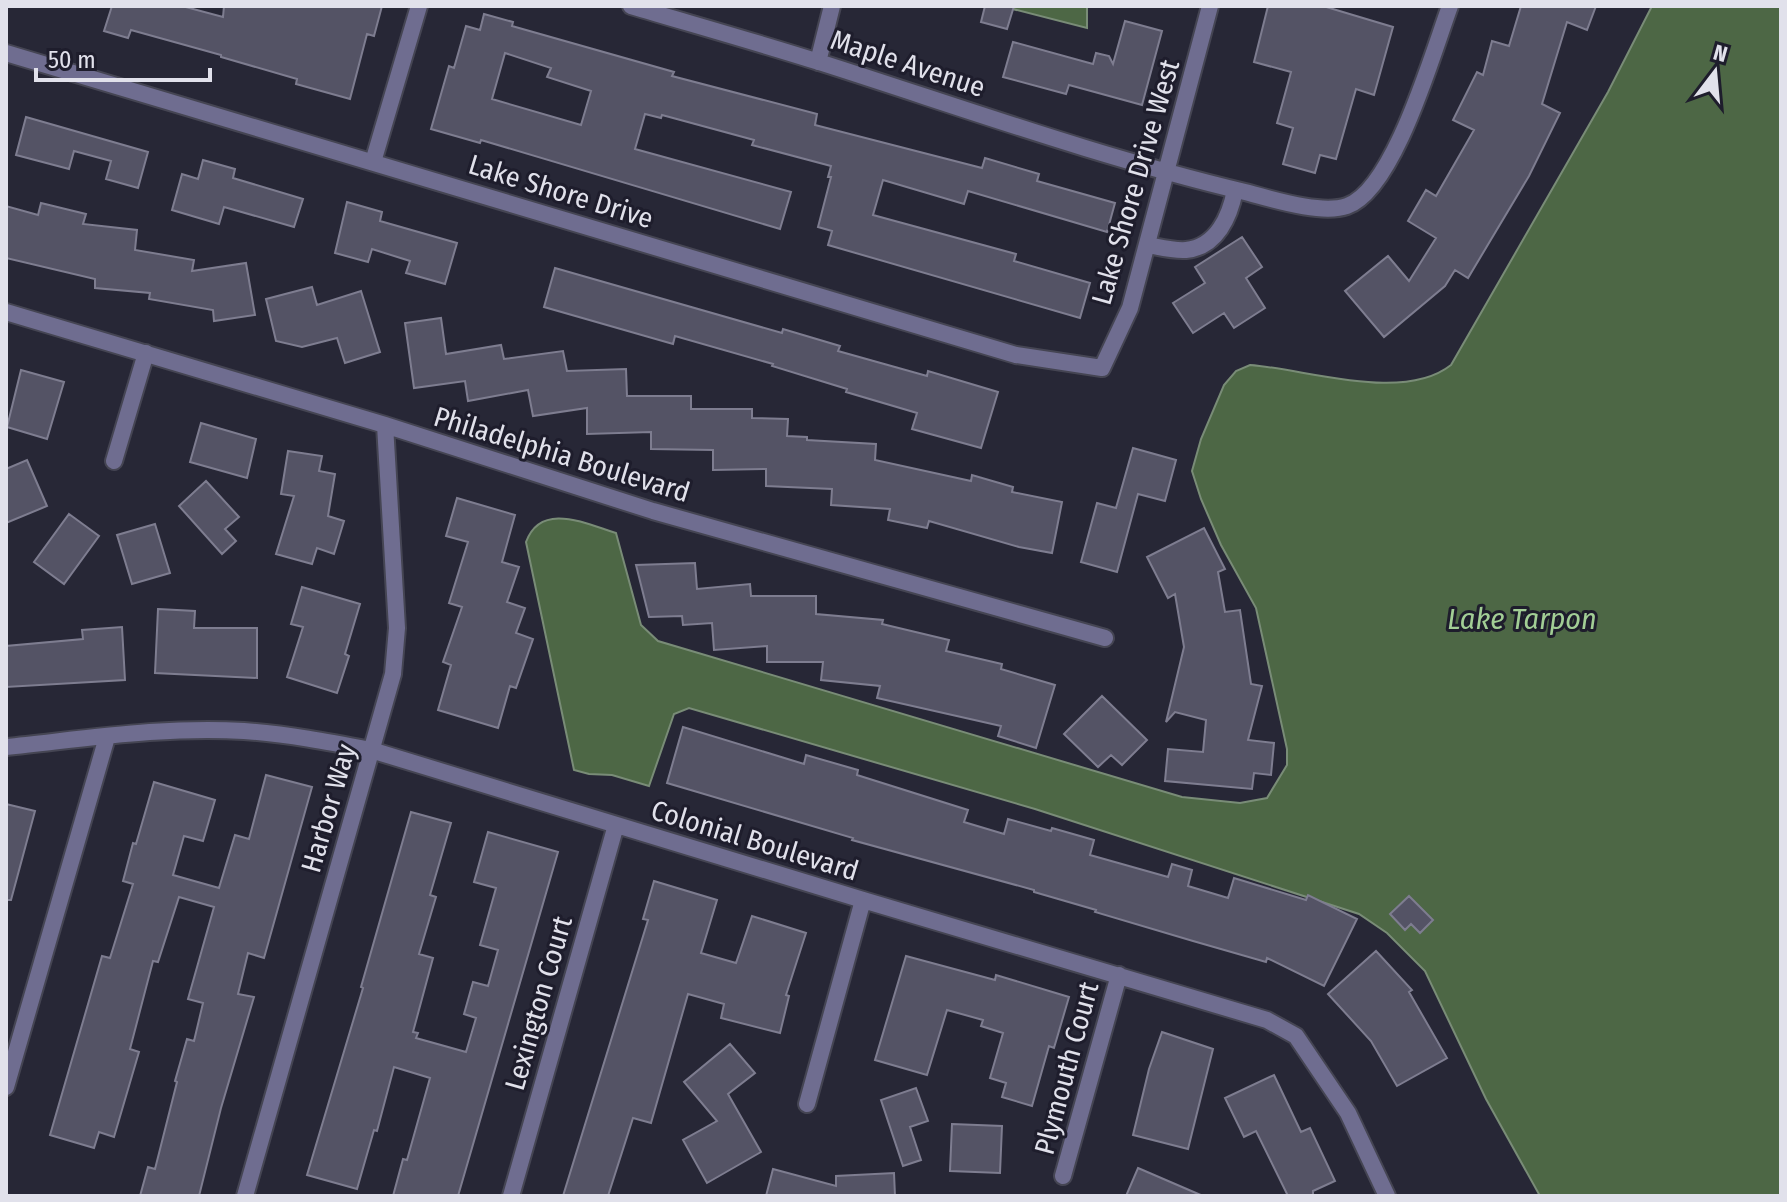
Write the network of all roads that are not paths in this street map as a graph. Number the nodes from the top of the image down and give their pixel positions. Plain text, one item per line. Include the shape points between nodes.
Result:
1 (419, 6) edge
2 (631, 6) edge
3 (832, 6) edge
4 (1210, 6) edge
5 (1450, 6) edge
6 (6, 53) edge
7 (818, 62) junction
8 (373, 162) junction
9 (1167, 173) junction
10 (1235, 190) junction
11 (1148, 245) junction
12 (6, 312) edge
13 (146, 353) junction
14 (1102, 368) joint
15 (385, 425) junction
16 (114, 461) dead end
17 (1105, 638) dead end
18 (107, 737) junction
19 (6, 747) edge
20 (371, 750) junction
21 (616, 825) junction
22 (863, 900) junction
23 (1119, 975) junction
24 (6, 1087) edge
25 (807, 1104) dead end
26 (1063, 1176) dead end
27 (245, 1196) edge
28 (511, 1196) edge
29 (1387, 1196) edge

1 - 8 street
2 - 7 street, Maple Avenue
3 - 7 street
4 - 9 street, Lake Shore Drive West
5 - 10 street, Maple Avenue via 1388,165 1373,188 1347,206 1309,208
6 - 8 street, Lake Shore Drive
7 - 9 street, Maple Avenue
8 - 14 street, Lake Shore Drive via 1016,355
9 - 10 street, Maple Avenue
9 - 11 street, Lake Shore Drive West
10 - 11 street via 1222,230 1202,243 1187,250
11 - 14 street, Lake Shore Drive West via 1130,308
12 - 13 street, Philadelphia Boulevard
13 - 15 street, Philadelphia Boulevard
13 - 16 street
15 - 17 street, Philadelphia Boulevard via 653,511
15 - 20 street, Harbor Way via 397,628 393,674
18 - 19 street, Colonial Boulevard
18 - 20 street, Colonial Boulevard via 242,731
18 - 24 street
20 - 21 street, Colonial Boulevard
20 - 27 street, Harbor Way
21 - 22 street, Colonial Boulevard
21 - 28 street, Lexington Court
22 - 23 street, Colonial Boulevard
22 - 25 street
23 - 26 street, Plymouth Court
23 - 29 street, Colonial Boulevard via 1267,1020 1296,1036 1348,1113

